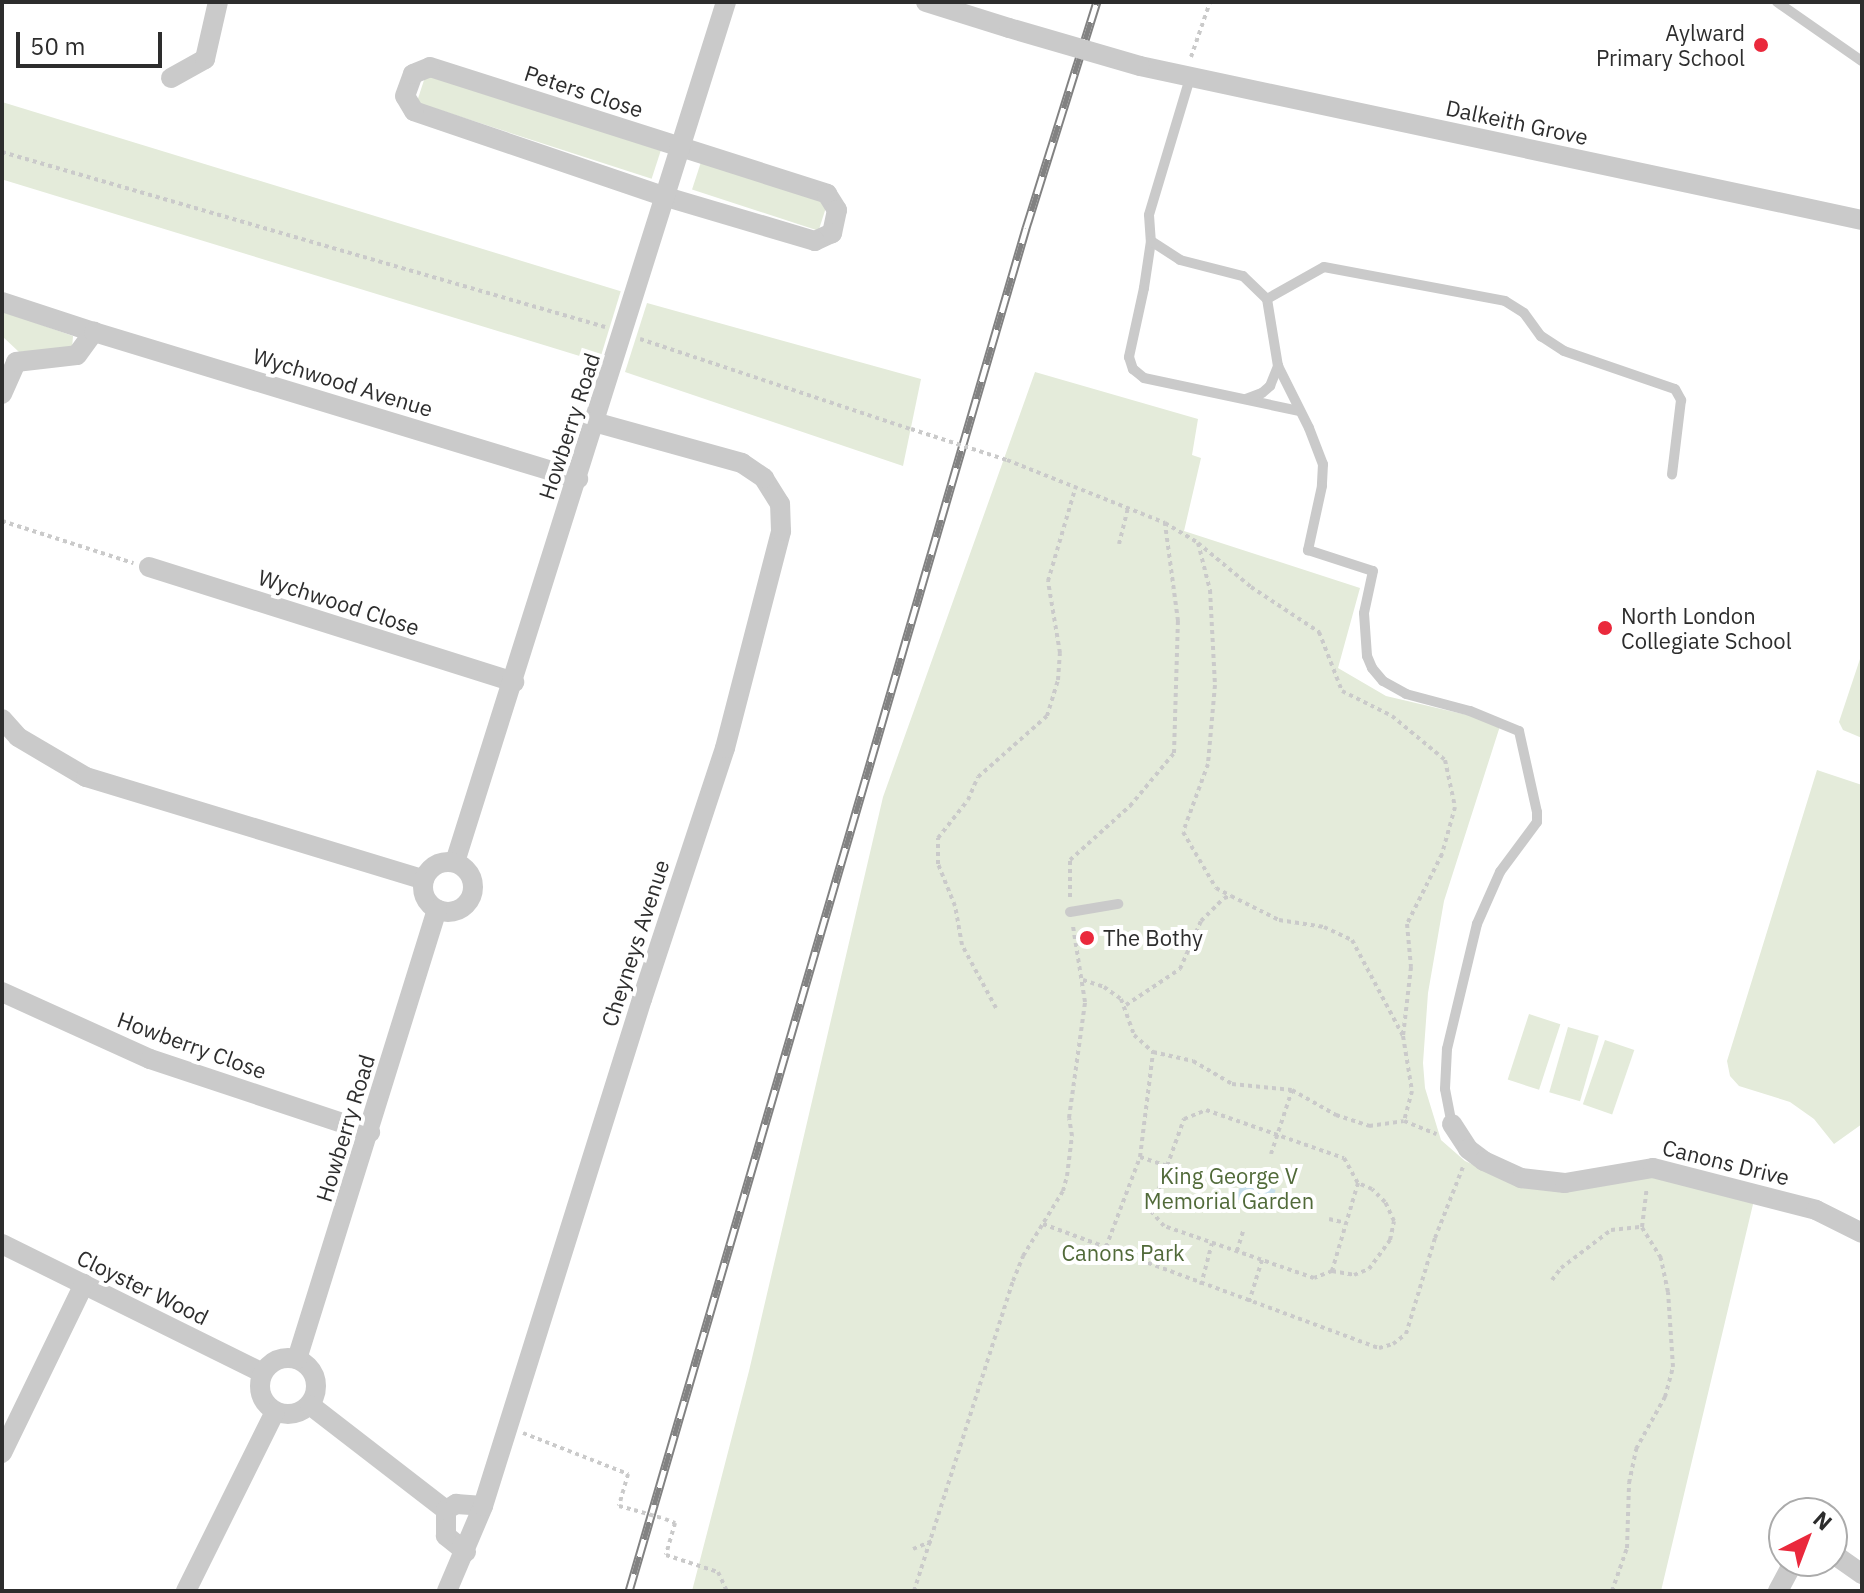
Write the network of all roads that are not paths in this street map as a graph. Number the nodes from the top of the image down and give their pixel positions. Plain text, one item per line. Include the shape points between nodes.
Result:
1 (218, 2) edge
2 (726, 2) edge
3 (926, 2) edge
4 (1777, 2) edge
5 (1862, 61) edge
6 (1190, 69) junction
7 (171, 78) dead end
8 (683, 147) junction
9 (666, 197) junction
10 (1862, 220) edge
11 (1151, 241) junction
12 (1267, 299) junction
13 (2, 302) edge
14 (94, 332) junction
15 (9, 355) edge
16 (1278, 366) junction
17 (2, 394) edge
18 (1244, 399) junction
19 (1299, 411) junction
20 (594, 422) junction
21 (1672, 474) dead end
22 (578, 479) junction
23 (149, 567) road end
24 (514, 682) junction
25 (2, 719) edge
26 (455, 862) junction
27 (424, 880) junction
28 (1118, 904) dead end
29 (437, 909) junction
30 (1070, 912) road end
31 (2, 992) edge
32 (370, 1132) junction
33 (1459, 1136) joint
34 (1862, 1233) edge
35 (2, 1244) edge
36 (84, 1284) junction
37 (297, 1359) junction
38 (263, 1373) junction
39 (310, 1405) junction
40 (275, 1412) junction
41 (2, 1453) edge
42 (483, 1506) junction
43 (446, 1510) junction
44 (466, 1552) junction
45 (186, 1591) edge
46 (447, 1591) edge

1 - 7 street via 205,59
2 - 8 street, Howberry Road
3 - 6 street, Dalkeith Grove, bridge via 1140,66
4 - 5 lane
6 - 10 street, Dalkeith Grove
6 - 11 lane via 1149,215
8 - 9 street, Howberry Road
8 - 9 street, Peters Close via 827,194 837,210 832,233 815,241
8 - 9 street, Peters Close via 430,67 413,74 405,96 414,111
9 - 20 street, Howberry Road
11 - 12 lane via 1180,260 1243,276
11 - 18 lane via 1130,343 1133,369 1144,378
12 - 16 lane
12 - 21 lane via 1324,267 1505,301 1564,351 1675,389 1681,400
13 - 14 street, Wychwood Avenue
14 - 15 street via 77,355
14 - 22 street, Wychwood Avenue
15 - 17 street
16 - 18 lane via 1270,386
16 - 19 lane
18 - 19 lane
19 - 33 lane via 1323,464 1308,550 1373,571 1364,613 1372,668 1406,694 1508,723 1519,731 1529,768 1537,822 1489,891 1447,1049 1445,1089
20 - 22 street, Howberry Road
20 - 42 street, Cheyneys Avenue via 742,463 764,478 780,504 781,531 725,748
22 - 24 street, Howberry Road
23 - 24 street, Wychwood Close
24 - 26 street, Howberry Road
25 - 27 street via 18,737 86,777
26 - 27 street via 433,867
26 - 29 street via 472,879 472,896 461,908
27 - 29 street via 427,900
28 - 30 lane
29 - 32 street, Howberry Road
31 - 32 street, Howberry Close via 150,1059
32 - 37 street, Howberry Road
33 - 34 street, Canons Drive via 1502,1170 1536,1181 1565,1183 1653,1168 1816,1210
35 - 36 street, Cloyster Wood
36 - 38 street, Cloyster Wood
36 - 41 street
37 - 38 street via 281,1359
37 - 39 street via 316,1378
38 - 40 street via 260,1391
39 - 40 street via 298,1413
39 - 43 street
40 - 45 street
42 - 43 street via 456,1504
42 - 44 street, Cheyneys Avenue
43 - 44 street via 446,1536
44 - 46 street, Cheyneys Avenue

